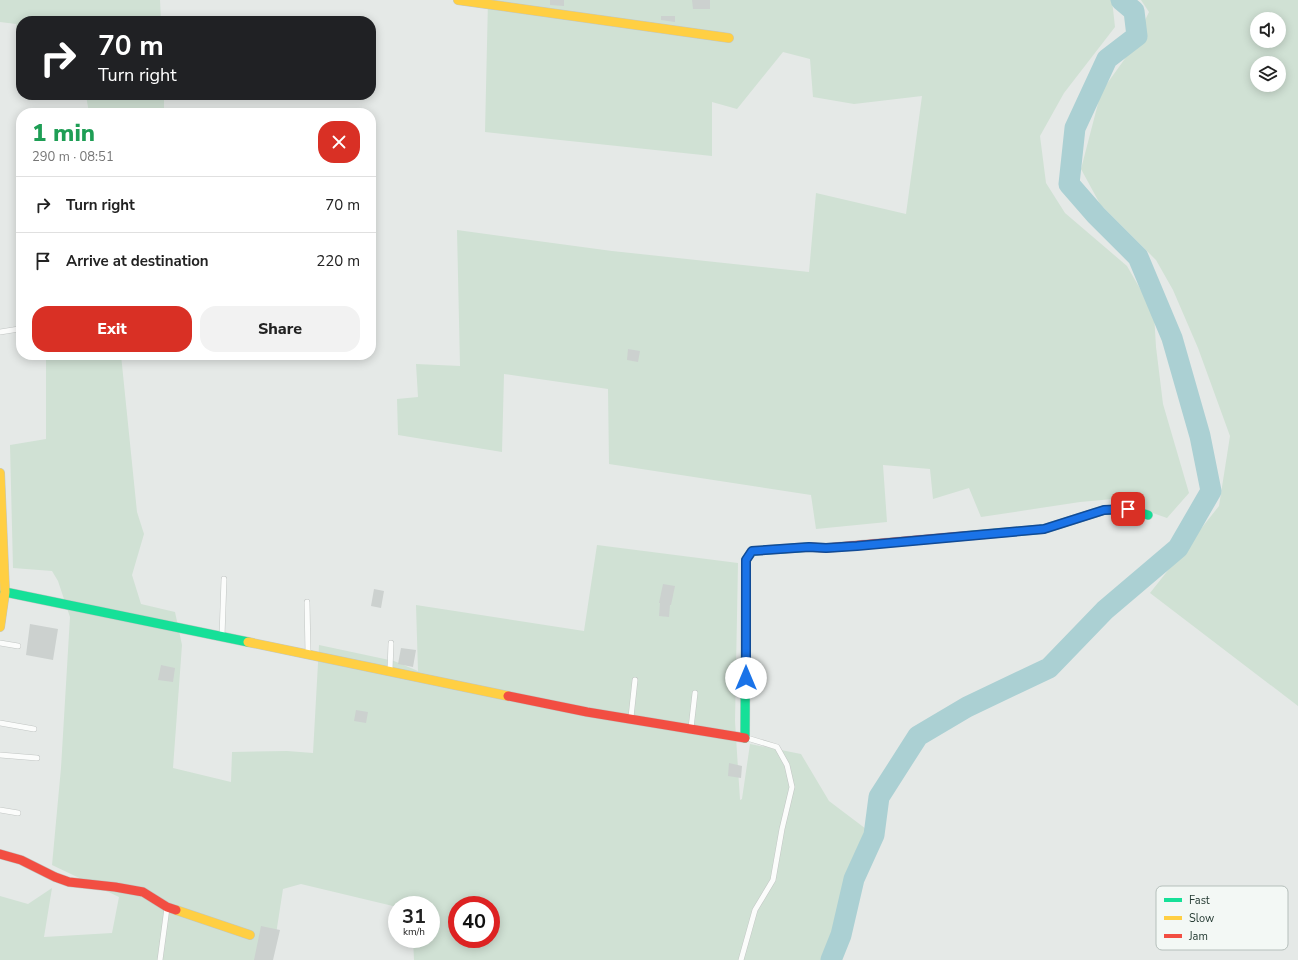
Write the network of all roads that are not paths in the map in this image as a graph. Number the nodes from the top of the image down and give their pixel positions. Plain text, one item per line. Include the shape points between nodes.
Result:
1 (458, 0) edge
2 (729, 38) dead end
3 (16, 329) edge
4 (0, 332) edge
5 (0, 473) edge
6 (1148, 515) dead end
7 (224, 579) dead end
8 (5, 592) junction
9 (307, 602) dead end
10 (0, 627) edge
11 (222, 637) junction
12 (0, 643) edge
13 (391, 643) dead end
14 (18, 646) dead end
15 (308, 655) junction
16 (390, 672) junction
17 (635, 680) dead end
18 (695, 693) dead end
19 (631, 719) junction
20 (0, 723) edge
21 (34, 729) dead end
22 (691, 729) junction
23 (746, 738) junction
24 (0, 755) edge
25 (37, 758) dead end
26 (0, 810) edge
27 (18, 813) dead end
28 (0, 854) edge
29 (167, 907) junction
30 (250, 935) dead end
31 (160, 960) edge
32 (740, 960) edge

1 - 2 street
3 - 4 lane
5 - 8 street
6 - 23 street via 1128,509 1104,510 1044,529 849,547 752,551 746,560
7 - 11 lane
8 - 10 street
8 - 11 street
9 - 15 lane
11 - 15 street
12 - 14 lane
13 - 16 lane
15 - 16 street
16 - 19 street
17 - 19 lane
18 - 22 lane
19 - 22 street
20 - 21 lane
22 - 23 street
23 - 32 lane via 777,747 786,765 792,787 773,880 755,910
24 - 25 lane
26 - 27 lane
28 - 29 street via 21,860 69,882 144,892
29 - 30 street
29 - 31 lane

